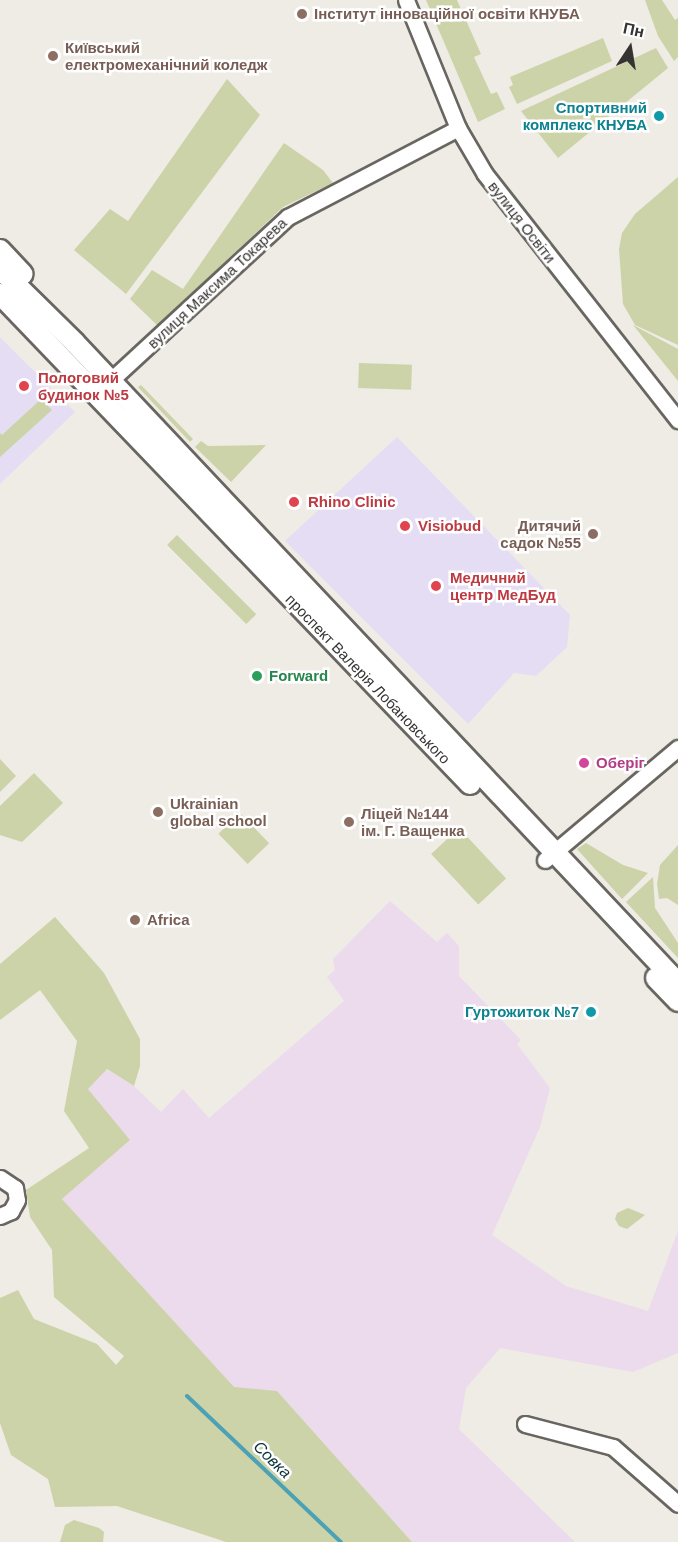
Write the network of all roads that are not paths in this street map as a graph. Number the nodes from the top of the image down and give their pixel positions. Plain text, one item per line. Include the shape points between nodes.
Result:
1 (406, 0) edge
2 (458, 128) junction
3 (0, 250) edge
4 (0, 269) edge
5 (0, 294) edge
6 (0, 312) edge
7 (67, 349) junction
8 (110, 381) junction
9 (678, 420) edge
10 (678, 748) edge
11 (549, 857) junction
12 (678, 983) edge
13 (678, 1002) edge
14 (0, 1178) edge
15 (0, 1216) edge
16 (525, 1424) dead end
17 (678, 1502) edge

1 - 2 street, вулиця Освіти
2 - 8 street, вулиця Максима Токарева via 288,217
2 - 9 street, вулиця Освіти via 485,174
3 - 7 main road, проспект Валерія Лобановського via 37,291
4 - 7 main road, проспект Валерія Лобановського
5 - 7 main road, проспект Валерія Лобановського
6 - 7 main road, проспект Валерія Лобановського
7 - 8 main road, проспект Валерія Лобановського
7 - 11 main road, проспект Валерія Лобановського
8 - 11 main road, проспект Валерія Лобановського
10 - 11 street
11 - 12 main road, проспект Валерія Лобановського
11 - 13 main road, проспект Валерія Лобановського
14 - 15 street via 15,1188 17,1200 11,1211
16 - 17 street via 613,1447

